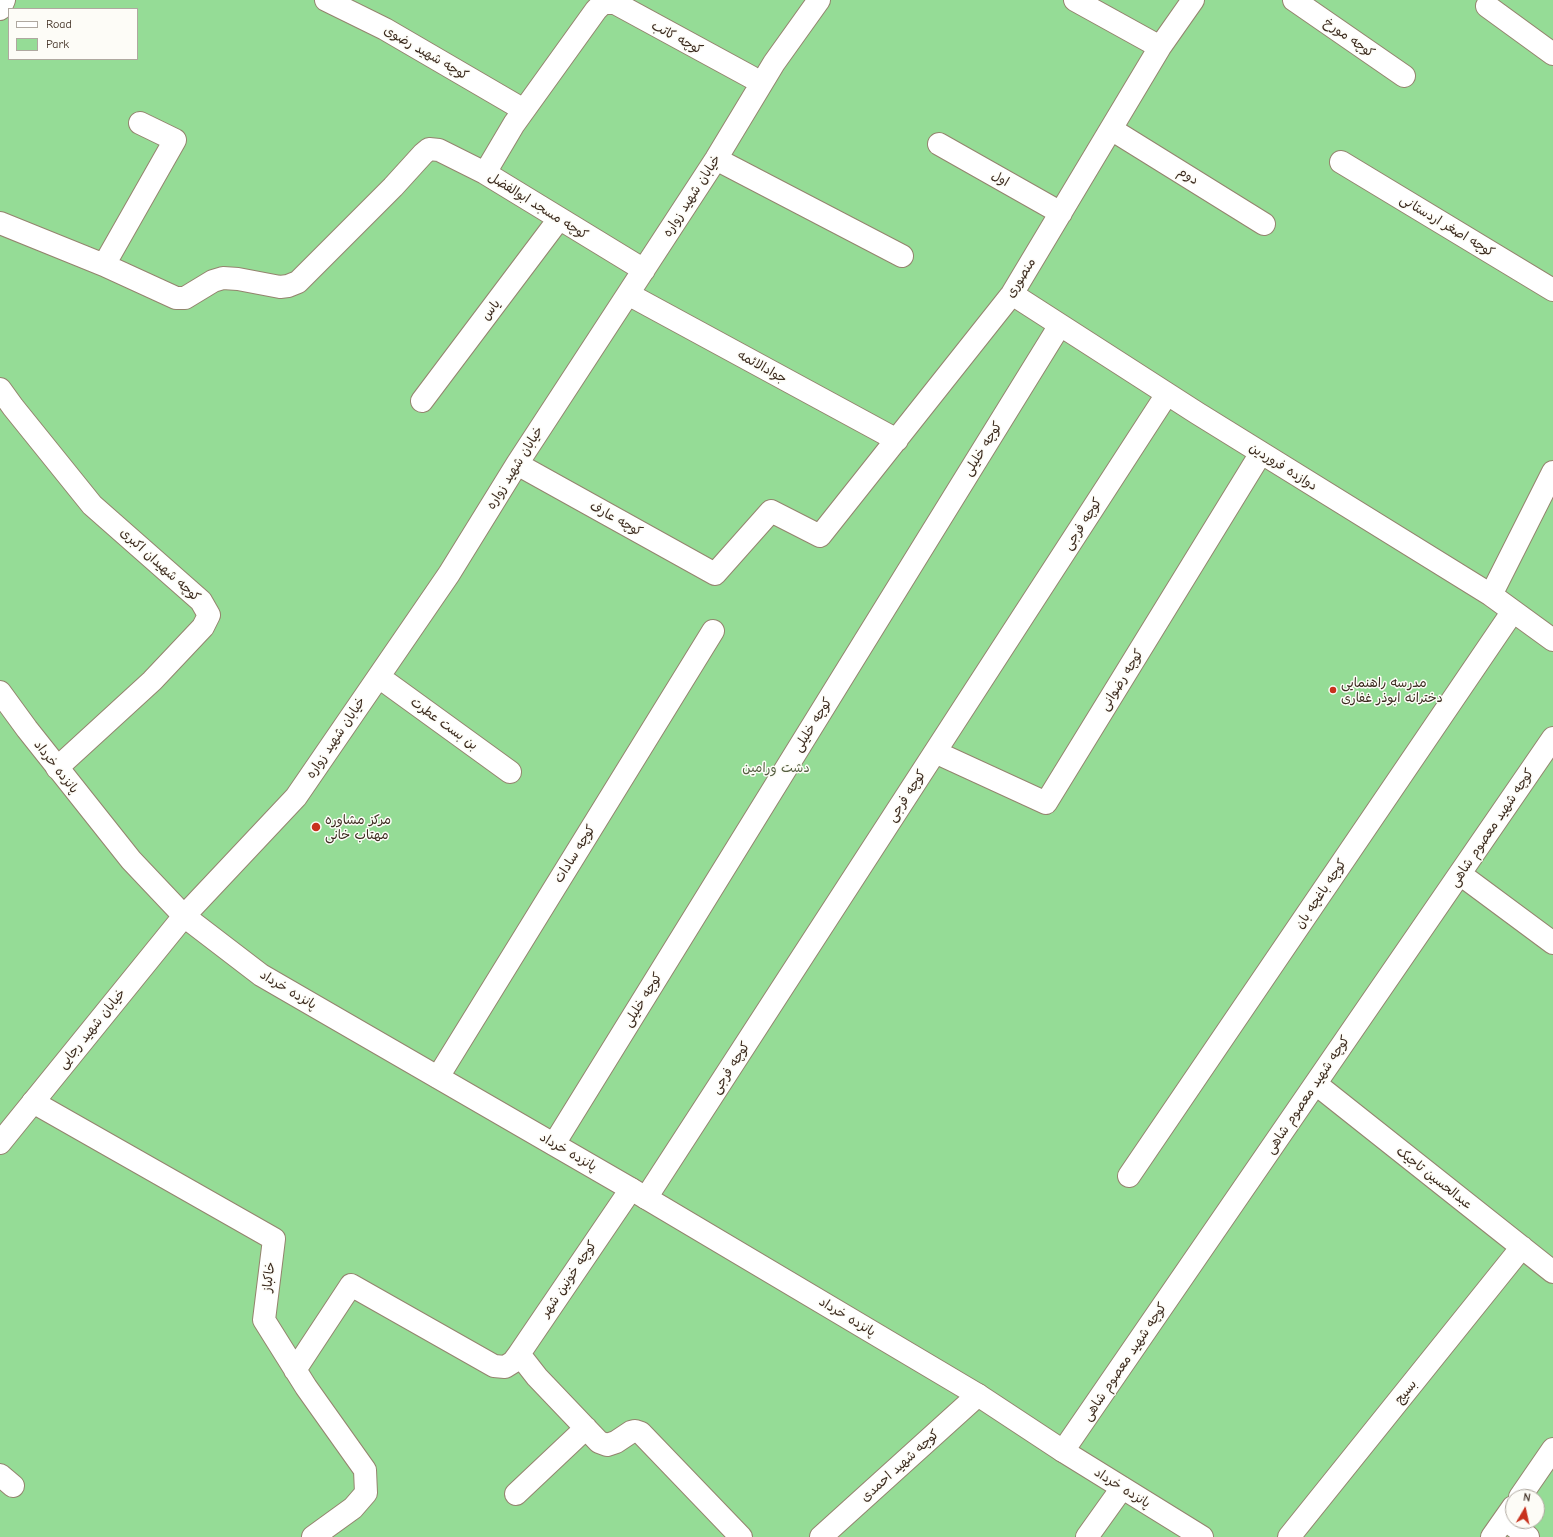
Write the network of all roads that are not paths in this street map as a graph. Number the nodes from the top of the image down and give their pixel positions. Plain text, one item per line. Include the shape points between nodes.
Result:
1 (4, 0) edge
2 (326, 0) edge
3 (819, 0) edge
4 (1075, 0) edge
5 (1193, 0) edge
6 (1294, 0) edge
7 (1487, 6) dead end
8 (0, 9) edge
9 (643, 9) edge
10 (1160, 47) junction
11 (1553, 54) edge
12 (1404, 76) dead end
13 (751, 77) dead end
14 (524, 110) junction
15 (140, 123) dead end
16 (1111, 129) junction
17 (939, 144) dead end
18 (716, 159) junction
19 (1341, 162) dead end
20 (485, 173) junction
21 (1061, 213) junction
22 (559, 219) junction
23 (0, 223) edge
24 (1264, 224) dead end
25 (902, 256) dead end
26 (104, 265) junction
27 (644, 270) junction
28 (1553, 290) edge
29 (628, 294) junction
30 (1012, 294) junction
31 (1060, 325) junction
32 (0, 389) edge
33 (1167, 394) junction
34 (422, 401) dead end
35 (896, 440) junction
36 (1261, 453) junction
37 (517, 464) junction
38 (1553, 472) edge
39 (715, 574) joint
40 (1491, 595) junction
41 (1513, 612) junction
42 (713, 631) dead end
43 (1553, 640) edge
44 (379, 677) junction
45 (0, 692) edge
46 (1553, 738) edge
47 (936, 752) junction
48 (57, 768) junction
49 (510, 772) dead end
50 (1460, 874) junction
51 (184, 916) junction
52 (1553, 943) edge
53 (438, 1077) junction
54 (1316, 1084) junction
55 (33, 1102) junction
56 (0, 1143) edge
57 (554, 1144) junction
58 (1129, 1176) dead end
59 (639, 1193) junction
60 (1522, 1247) junction
61 (1553, 1272) edge
62 (512, 1360) junction
63 (295, 1370) junction
64 (978, 1395) junction
65 (586, 1428) junction
66 (1553, 1449) edge
67 (1063, 1451) junction
68 (1122, 1488) junction
69 (1526, 1489) edge
70 (516, 1494) dead end
71 (1505, 1519) edge
72 (1522, 1529) edge
73 (313, 1537) edge
74 (741, 1537) edge
75 (821, 1537) edge
76 (1088, 1537) edge
77 (1202, 1537) edge
78 (1289, 1537) edge
79 (1492, 1537) edge
80 (1528, 1537) edge

1 - 8 street
2 - 14 street, کوچه شهید رضوی via 385,29
3 - 18 street, خیابان شهید زواره via 774,63
4 - 10 street
5 - 10 street, منصوری
6 - 12 street, کوچه مورخ
7 - 11 street
9 - 13 street, کوچه کاتب
9 - 14 street, کوچه کاتب via 603,3
10 - 16 street, منصوری
14 - 20 street
15 - 26 street via 175,140
16 - 21 street, منصوری
16 - 24 street, دوم
17 - 21 street, اول
18 - 25 street
18 - 27 street, خیابان شهید زواره
19 - 28 street, کوچه اصغر اردستانی
20 - 22 street, کوچه مسجد ابوالفضل
20 - 26 street, کوچه مسجد ابوالفضل via 439,150 429,149 298,282 288,286 223,278 213,281 185,298 176,298
21 - 30 street, منصوری
22 - 27 street, کوچه مسجد ابوالفضل
22 - 34 street, یاس
23 - 26 street
27 - 29 street, خیابان شهید زواره
29 - 35 street, جوادالائمه
29 - 37 street, خیابان شهید زواره
30 - 31 street, دوازده فروردین
30 - 35 street, منصوری
31 - 33 street, دوازده فروردین
31 - 57 street, کوچه خلیلی
32 - 48 street, کوچه شهیدان اکبری via 92,505 201,601 209,615 203,627 152,681
33 - 36 street, دوازده فروردین
33 - 47 street, کوچه فرجی
35 - 39 street, منصوری via 820,536 771,511
36 - 40 street, دوازده فروردین
36 - 47 street, کوچه رضوانی via 1046,803
37 - 39 street, کوچه عارف
37 - 44 street, خیابان شهید زواره via 449,574
38 - 40 street
40 - 41 street, دوازده فروردین
41 - 43 street, دوازده فروردین
41 - 58 street, کوچه باغچه بان
42 - 53 street, کوچه سادات
44 - 49 street, بن بست عطرت
44 - 51 street, خیابان شهید زواره via 296,797
45 - 48 street, پانزده خرداد
46 - 50 street, کوچه شهید معصوم شاهی
47 - 59 street, کوچه فرجی
48 - 51 street, پانزده خرداد via 131,860
50 - 52 street
50 - 54 street, کوچه شهید معصوم شاهی
51 - 53 street, پانزده خرداد via 261,975
51 - 55 street, خیابان شهید رجایی
53 - 57 street, پانزده خرداد
54 - 60 street, عبدالحسین تاجیک
54 - 67 street, کوچه شهید معصوم شاهی
55 - 56 street, خیابان شهید رجایی
55 - 63 street, خاکباز via 274,1239 264,1320
57 - 59 street, پانزده خرداد
59 - 62 street, کوچه خونین شهر
59 - 64 street, پانزده خرداد
60 - 61 street, عبدالحسین تاجیک
60 - 78 street, بسیج
62 - 63 street via 494,1366 351,1285
62 - 65 street via 537,1377
63 - 73 street, خاکباز via 365,1470 366,1492 353,1508
64 - 67 street, پانزده خرداد
64 - 75 street, کوچه شهید احمدی
65 - 70 street
65 - 74 street via 599,1442 607,1445 631,1432 640,1433
66 - 69 street
67 - 68 street, پانزده خرداد
68 - 76 street
68 - 77 street, پانزده خرداد
71 - 79 street
72 - 80 street

